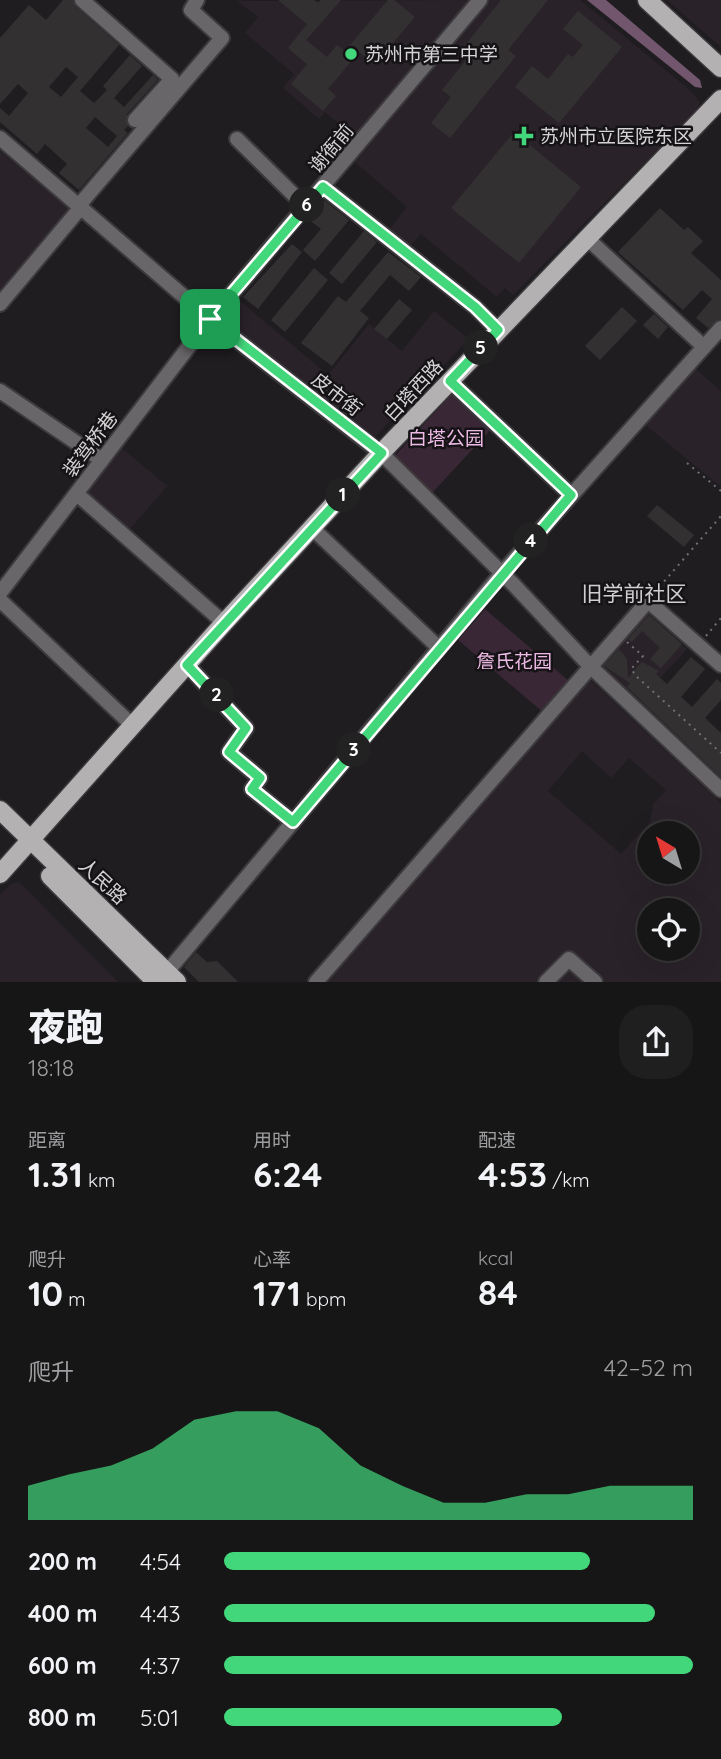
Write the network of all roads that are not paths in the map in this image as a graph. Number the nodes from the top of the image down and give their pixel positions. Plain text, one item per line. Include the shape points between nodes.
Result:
1 (82, 0) edge
2 (197, 0) edge
3 (480, 0) edge
4 (647, 0) edge
5 (721, 68) edge
6 (718, 109) edge
7 (135, 120) dead end
8 (0, 138) edge
9 (237, 139) dead end
10 (323, 187) junction
11 (81, 205) junction
12 (306, 207) junction
13 (587, 238) junction
14 (0, 304) edge
15 (210, 319) junction
16 (721, 328) edge
17 (498, 330) junction
18 (704, 347) junction
19 (450, 381) junction
20 (0, 391) edge
21 (382, 453) junction
22 (102, 460) junction
23 (77, 494) junction
24 (571, 495) junction
25 (312, 528) junction
26 (502, 573) junction
27 (0, 593) edge
28 (0, 600) edge
29 (224, 623) junction
30 (439, 648) junction
31 (187, 665) junction
32 (721, 665) edge
33 (590, 666) junction
34 (132, 725) junction
35 (721, 790) edge
36 (0, 810) edge
37 (293, 822) junction
38 (0, 827) edge
39 (25, 844) junction
40 (0, 874) edge
41 (166, 979) edge
42 (316, 982) edge
43 (546, 982) edge
44 (595, 982) edge

1 - 7 street via 172,79
2 - 11 street via 191,10 222,38
3 - 10 street, 谢衙前
4 - 5 main road
6 - 13 main road, 白塔西路
8 - 11 street, 皮市街
9 - 12 street
10 - 12 street, 谢衙前
10 - 17 street
11 - 14 street
11 - 15 street, 皮市街
12 - 15 street, 谢衙前
13 - 17 main road, 白塔西路
13 - 18 street
15 - 21 street, 皮市街
15 - 22 street, 装驾桥巷
16 - 18 street
17 - 19 main road, 白塔西路
18 - 24 street
19 - 21 main road, 白塔西路
19 - 24 street
20 - 22 street
21 - 25 main road, 白塔西路
21 - 26 street, 皮市街
22 - 23 street, 装驾桥巷
23 - 27 street, 装驾桥巷
23 - 29 street
24 - 26 street
25 - 29 main road, 白塔西路
25 - 30 street
26 - 30 street
26 - 33 street, 皮市街
28 - 34 street
29 - 31 main road, 白塔西路
30 - 37 street
31 - 34 main road, 白塔西路
31 - 37 street via 246,728 229,752 260,778 252,789
32 - 33 street via 648,601
33 - 35 street, 皮市街
33 - 42 street
34 - 39 main road, 白塔西路
36 - 39 main road, 人民路
37 - 41 street
38 - 39 main road, 人民路
39 - 40 main road, 白塔西路
39 - 41 main road, 人民路
43 - 44 street via 569,959

